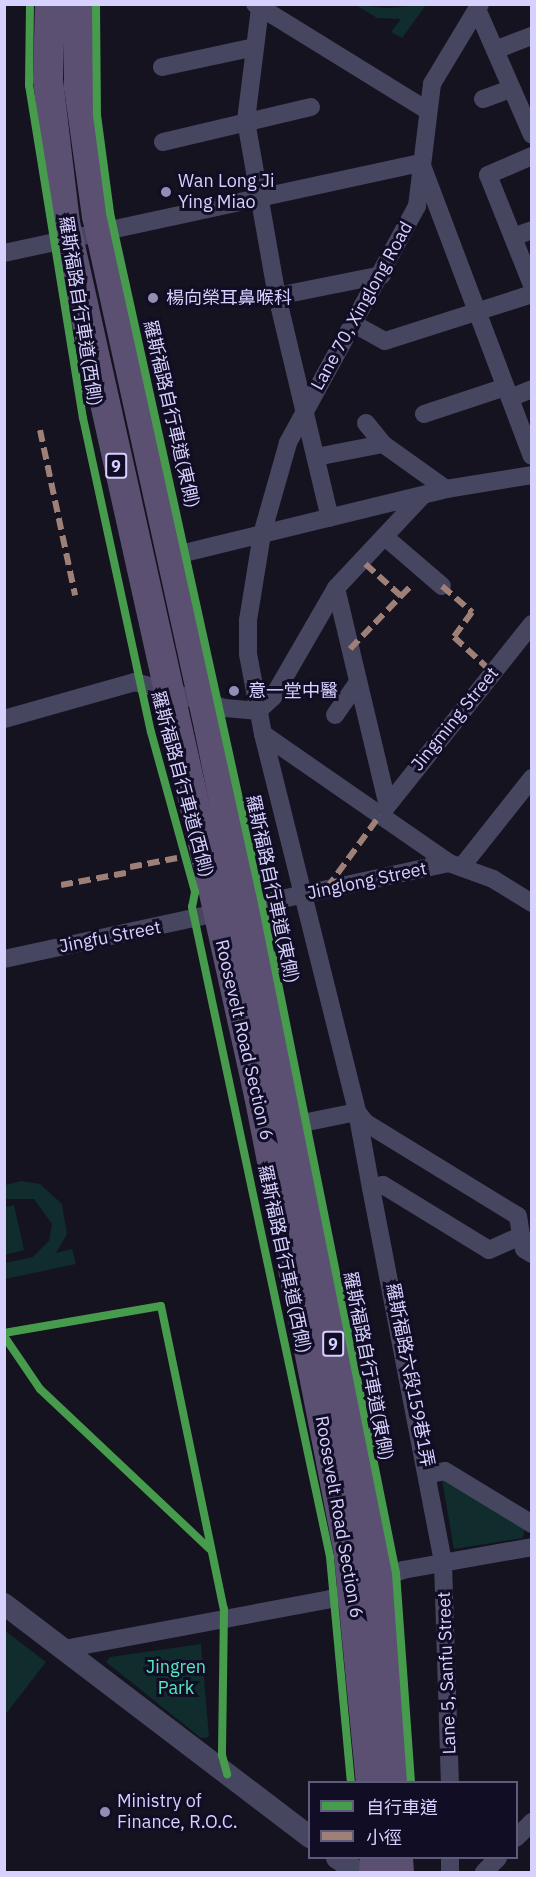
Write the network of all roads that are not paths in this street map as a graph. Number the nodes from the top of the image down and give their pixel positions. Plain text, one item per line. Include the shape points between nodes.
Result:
1 (50, 4) edge
2 (79, 4) edge
3 (257, 6) edge
4 (478, 7) edge
5 (531, 36) edge
6 (251, 48) junction
7 (495, 50) junction
8 (162, 67) dead end
9 (511, 89) junction
10 (483, 99) dead end
11 (311, 107) dead end
12 (428, 111) junction
13 (528, 115) edge
14 (246, 121) junction
15 (531, 135) edge
16 (164, 142) dead end
17 (531, 156) edge
18 (421, 162) junction
19 (258, 198) junction
20 (531, 230) edge
21 (100, 232) junction
22 (513, 237) junction
23 (68, 240) junction
24 (4, 253) edge
25 (382, 275) junction
26 (531, 285) edge
27 (531, 294) edge
28 (277, 296) junction
29 (479, 311) junction
30 (354, 324) junction
31 (531, 389) edge
32 (508, 392) junction
33 (305, 406) junction
34 (424, 414) dead end
35 (366, 423) dead end
36 (383, 444) junction
37 (531, 456) edge
38 (316, 457) junction
39 (531, 476) edge
40 (446, 489) junction
41 (423, 495) junction
42 (330, 518) junction
43 (262, 534) junction
44 (385, 537) junction
45 (172, 556) junction
46 (442, 586) dead end
47 (336, 588) junction
48 (531, 624) edge
49 (357, 683) junction
50 (165, 691) junction
51 (203, 700) junction
52 (258, 711) junction
53 (335, 715) dead end
54 (4, 719) edge
55 (263, 734) junction
56 (531, 778) edge
57 (384, 809) junction
58 (456, 864) junction
59 (306, 894) junction
60 (531, 903) edge
61 (229, 912) junction
62 (4, 959) edge
63 (357, 1112) junction
64 (288, 1126) junction
65 (371, 1188) junction
66 (521, 1236) junction
67 (531, 1254) edge
68 (430, 1474) junction
69 (531, 1524) edge
70 (531, 1547) edge
71 (443, 1563) junction
72 (367, 1584) junction
73 (4, 1604) edge
74 (64, 1649) junction
75 (371, 1781) edge
76 (396, 1781) edge
77 (450, 1781) edge
78 (308, 1836) edge
79 (340, 1859) edge
80 (496, 1859) edge
81 (358, 1872) edge
82 (484, 1872) edge

1 - 23 main road, 9 via 48,80
2 - 21 main road, 9 via 79,87
3 - 6 street
3 - 12 street
4 - 7 street
4 - 12 street, Lane 70, Xinglong Road via 432,84
5 - 7 street
6 - 8 street
6 - 14 street
7 - 9 street
9 - 10 street
9 - 13 street
11 - 14 street
12 - 18 street, Lane 70, Xinglong Road
13 - 15 street
14 - 16 street
14 - 19 street
17 - 22 street via 488,175
18 - 19 street
18 - 25 street, Lane 70, Xinglong Road via 417,206
18 - 29 street
19 - 21 street
19 - 28 street
20 - 22 street
21 - 23 street
21 - 45 main road, 9
22 - 26 street
23 - 24 street
23 - 50 main road, 9
25 - 28 street
25 - 30 street, Lane 70, Xinglong Road
27 - 29 street
28 - 33 street
29 - 30 street via 385,342
29 - 32 street
30 - 33 street, Lane 70, Xinglong Road
31 - 32 street
32 - 34 street
32 - 37 street
33 - 38 street
33 - 43 street, Lane 70, Xinglong Road
35 - 36 street
36 - 38 street
36 - 40 street
38 - 42 street
39 - 40 street
40 - 41 street
41 - 42 street
41 - 44 street
42 - 43 street
43 - 45 street
43 - 52 street, Lane 70, Xinglong Road via 248,620
44 - 46 street
44 - 47 street
45 - 51 main road, 9
47 - 49 street
47 - 52 street via 273,697
48 - 57 street, Jingming Street
49 - 53 street
49 - 57 street
50 - 51 street
50 - 54 street via 135,682
50 - 61 main road, Roosevelt Road Section 6 / 9
51 - 52 street
51 - 61 main road, Roosevelt Road Section 6 / 9
52 - 55 street, Lane 70, Xinglong Road
55 - 57 street, Jinglong Street
55 - 59 street, 羅斯福路六段159巷1弄
56 - 58 street
57 - 58 street, Jinglong Street
58 - 59 street, Jinglong Street
58 - 60 street, Jinglong Street
59 - 61 street, Jinglong Street
59 - 63 street, 羅斯福路六段159巷1弄
61 - 62 street, Jingfu Street
61 - 64 main road, Roosevelt Road Section 6 / 9
61 - 72 main road, Roosevelt Road Section 6 / 9 via 259,1095
63 - 64 street
63 - 65 street, 羅斯福路六段159巷1弄
63 - 66 street via 366,1123 518,1216
64 - 72 main road, Roosevelt Road Section 6 / 9
65 - 66 street via 383,1185 489,1250
65 - 68 street, 羅斯福路六段159巷1弄
66 - 67 street via 524,1249
68 - 69 street via 445,1471
68 - 71 street, 羅斯福路六段159巷1弄
70 - 71 street
71 - 72 street
71 - 77 street, Lane 5, Sanfu Street
72 - 74 street via 330,1599
72 - 75 main road, Roosevelt Road Section 6 / 9
72 - 76 main road, Roosevelt Road Section 6 / 9
73 - 74 street
74 - 78 street
79 - 81 street
80 - 82 street

